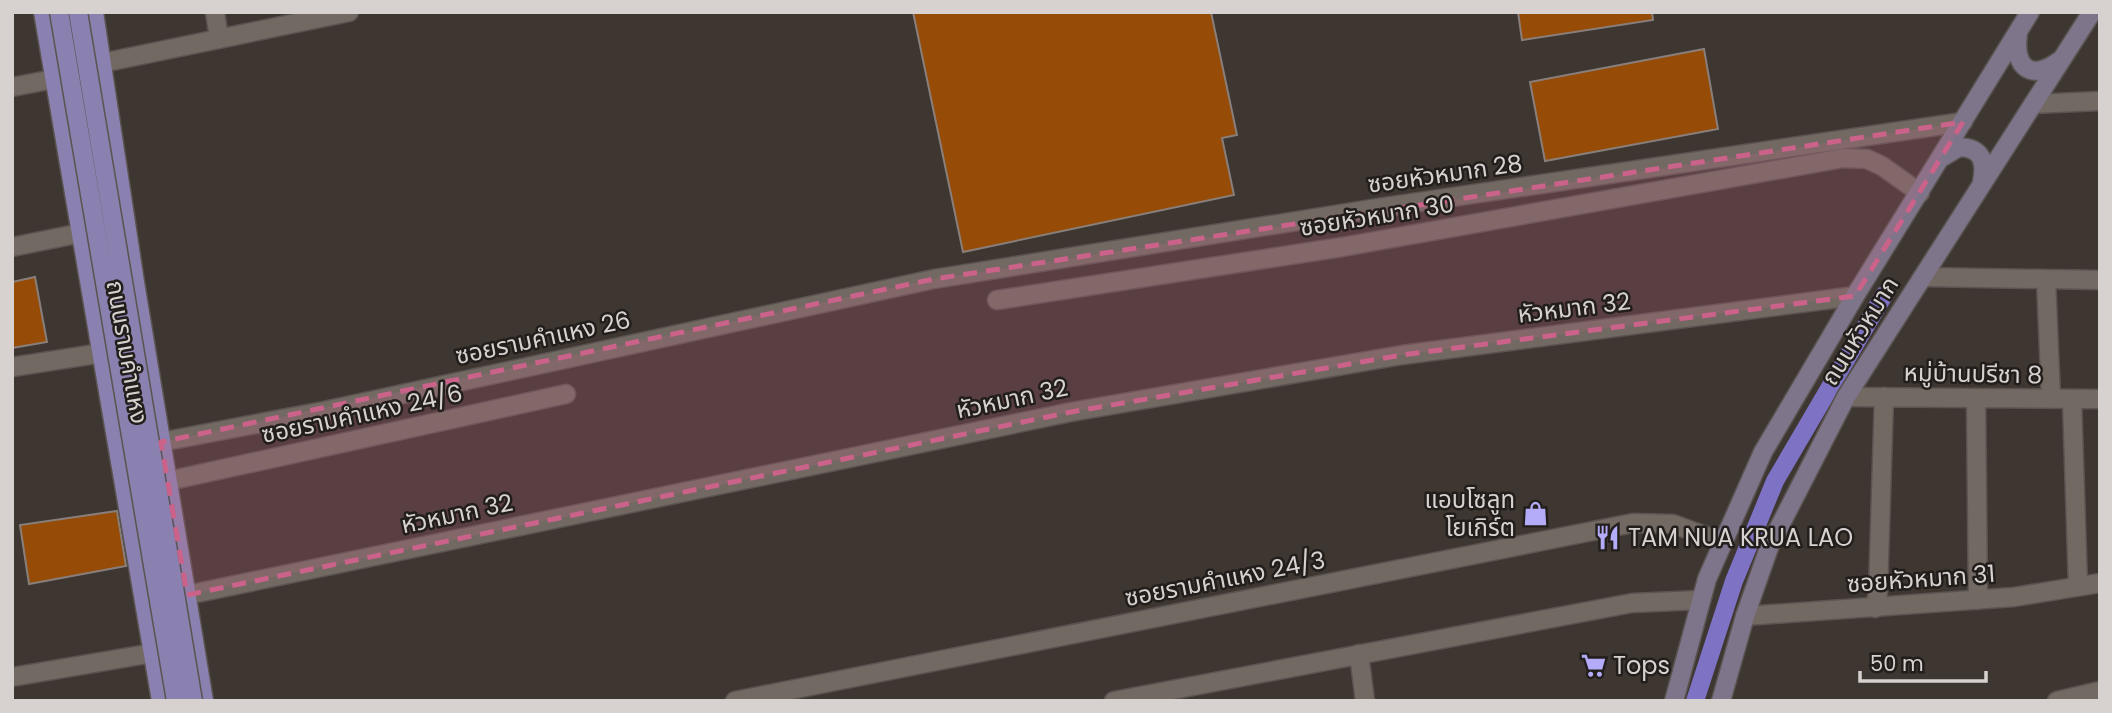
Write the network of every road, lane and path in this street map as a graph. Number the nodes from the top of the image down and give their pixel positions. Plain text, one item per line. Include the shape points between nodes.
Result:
1 (43, 12) edge
2 (59, 12) edge
3 (78, 12) edge
4 (94, 12) edge
5 (215, 12) edge
6 (2030, 12) edge
7 (2092, 12) edge
8 (344, 13) edge
9 (2018, 31) junction
10 (219, 39) junction
11 (2062, 59) junction
12 (102, 63) junction
13 (54, 79) junction
14 (12, 87) edge
15 (2100, 101) edge
16 (2033, 104) junction
17 (1963, 122) junction
18 (1941, 158) junction
19 (1981, 186) junction
20 (1920, 192) junction
21 (81, 233) junction
22 (12, 247) edge
23 (1923, 277) junction
24 (934, 279) joint
25 (2046, 279) junction
26 (2100, 280) edge
27 (135, 282) junction
28 (92, 291) junction
29 (1855, 296) junction
30 (997, 300) dead end
31 (102, 353) junction
32 (12, 368) edge
33 (566, 394) dead end
34 (1846, 397) junction
35 (1884, 397) junction
36 (1976, 398) junction
37 (2051, 399) junction
38 (2100, 399) edge
39 (2072, 400) junction
40 (162, 442) junction
41 (119, 448) junction
42 (168, 481) junction
43 (126, 488) junction
44 (1722, 542) junction
45 (2100, 583) edge
46 (2078, 586) junction
47 (187, 595) junction
48 (1700, 600) junction
49 (1978, 600) junction
50 (1875, 608) junction
51 (1745, 616) junction
52 (153, 653) junction
53 (1359, 654) junction
54 (12, 677) edge
55 (2100, 691) edge
56 (161, 701) edge
57 (176, 701) edge
58 (193, 701) edge
59 (204, 701) edge
60 (735, 701) edge
61 (1114, 701) edge
62 (1365, 701) edge
63 (1674, 701) edge
64 (1721, 701) edge
65 (2057, 701) edge

1 - 13 main road, ถนนรามคำแหง
2 - 57 main road, ถนนรามคำแหง, bridge
3 - 58 main road, ถนนรามคำแหง, bridge
4 - 12 main road, ถนนรามคำแหง
5 - 10 street
6 - 9 main road, ถนนหัวหมาก
7 - 11 main road, ถนนหัวหมาก
8 - 10 street
9 - 11 main road via 2018,56 2029,69 2046,71
9 - 17 main road, ถนนหัวหมาก
10 - 12 street
11 - 16 main road, ถนนหัวหมาก
12 - 27 main road, ถนนรามคำแหง
13 - 14 street
13 - 21 main road, ถนนรามคำแหง
15 - 16 street
16 - 19 main road, ถนนหัวหมาก
17 - 18 main road, ถนนหัวหมาก
17 - 24 street, ซอยหัวหมาก 28
18 - 19 main road via 1959,147 1976,150 1985,164
18 - 20 main road, ถนนหัวหมาก
19 - 23 main road, ถนนหัวหมาก
20 - 29 main road, ถนนหัวหมาก
20 - 30 street, ซอยหัวหมาก 30 via 1867,159 1843,158 1342,247
21 - 22 street
21 - 28 main road, ถนนรามคำแหง
23 - 25 street
23 - 34 main road, ถนนหัวหมาก
24 - 40 street, ซอยรามคำแหง 26
25 - 26 street
25 - 37 street
27 - 28 main road
27 - 40 main road, ถนนรามคำแหง
28 - 31 main road, ถนนรามคำแหง
29 - 44 main road, ถนนหัวหมาก via 1763,452
29 - 47 street, หัวหมาก 32 via 1402,355 1071,412
31 - 32 street
31 - 41 main road, ถนนรามคำแหง
33 - 42 street, ซอยรามคำแหง 24/6
34 - 35 street, หมู่บ้านปรีชา 8
34 - 51 main road, ถนนหัวหมาก via 1770,545
35 - 36 street, หมู่บ้านปรีชา 8
35 - 50 street
36 - 37 street, หมู่บ้านปรีชา 8
36 - 49 street
37 - 39 street, หมู่บ้านปรีชา 8
38 - 39 street, หมู่บ้านปรีชา 8
39 - 46 street
40 - 41 main road
40 - 42 main road, ถนนรามคำแหง
41 - 43 main road, ถนนรามคำแหง
42 - 43 main road
42 - 47 main road, ถนนรามคำแหง
43 - 52 main road, ถนนรามคำแหง
44 - 48 main road, ถนนหัวหมาก
44 - 60 street, ซอยรามคำแหง 24/3 via 1672,524 1633,523
45 - 46 street, ซอยหัวหมาก 31
46 - 49 street, ซอยหัวหมาก 31
47 - 59 main road, ถนนรามคำแหง
48 - 53 street via 1632,603
48 - 63 main road, ถนนหัวหมาก
49 - 50 street, ซอยหัวหมาก 31
50 - 51 street, ซอยหัวหมาก 31
51 - 64 main road, ถนนหัวหมาก
52 - 54 street
52 - 56 main road, ถนนรามคำแหง
53 - 61 street
53 - 62 street
55 - 65 street

